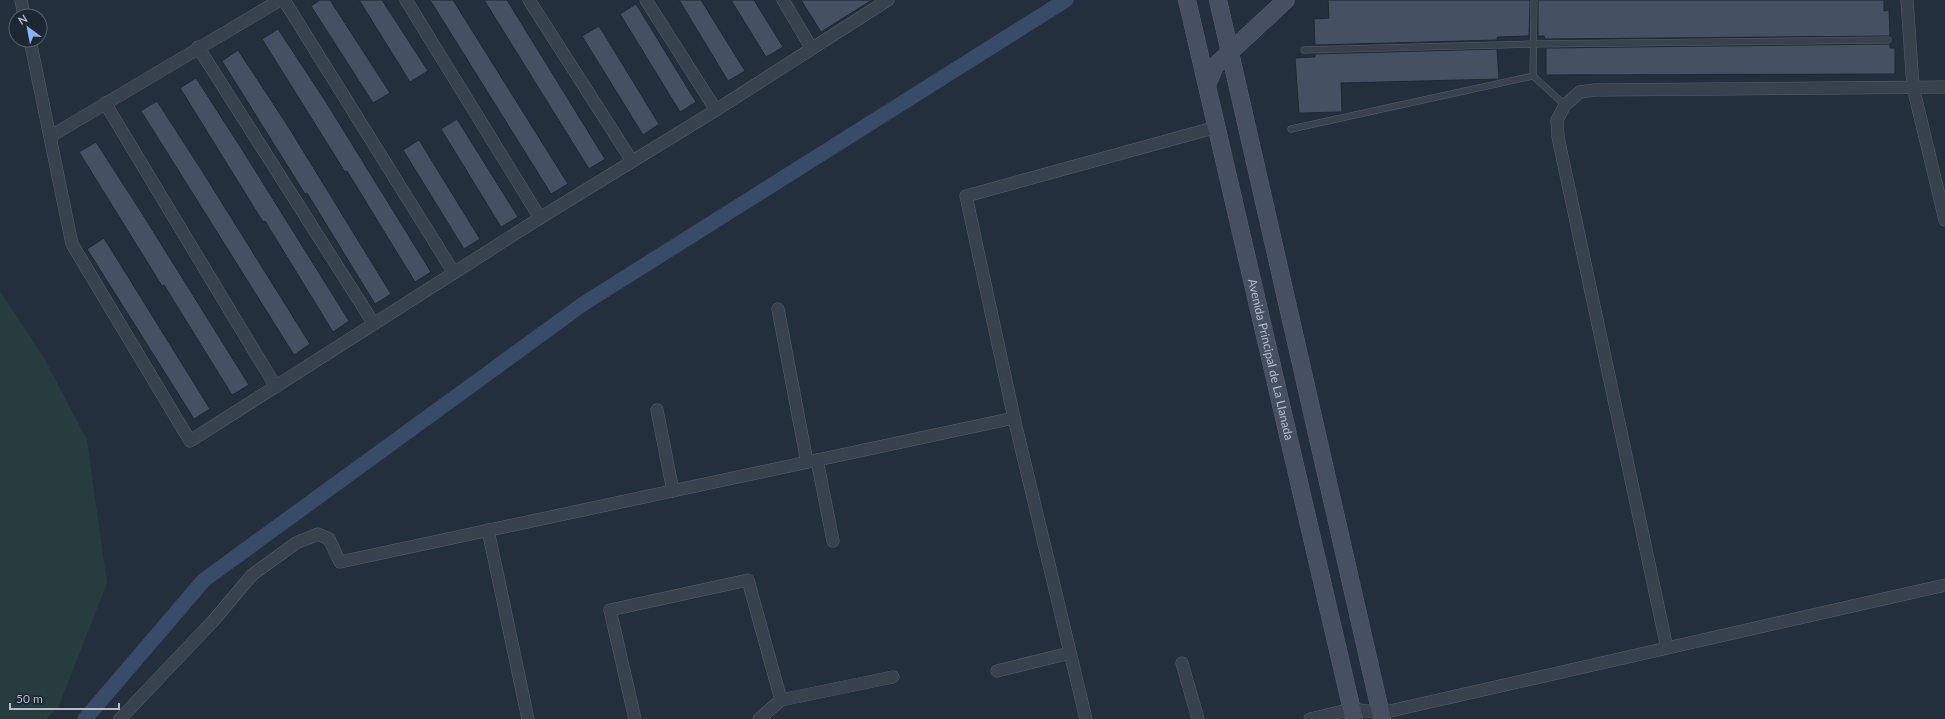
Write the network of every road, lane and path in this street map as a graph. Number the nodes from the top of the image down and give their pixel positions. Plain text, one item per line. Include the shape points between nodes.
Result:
1 (280, 0) edge
2 (284, 0) edge
3 (406, 0) edge
4 (529, 0) edge
5 (646, 0) edge
6 (783, 0) edge
7 (888, 0) edge
8 (1187, 0) edge
9 (1218, 0) edge
10 (1286, 0) edge
11 (1534, 0) edge
12 (1908, 0) edge
13 (1888, 40) dead end
14 (1197, 41) junction
15 (1534, 44) junction
16 (198, 47) junction
17 (32, 48) edge
18 (812, 49) junction
19 (1304, 50) dead end
20 (1229, 52) junction
21 (1534, 76) junction
22 (1207, 86) junction
23 (1913, 87) junction
24 (1945, 87) edge
25 (105, 103) junction
26 (1565, 104) junction
27 (716, 110) junction
28 (1217, 127) junction
29 (1291, 129) dead end
30 (51, 136) junction
31 (632, 161) junction
32 (540, 218) junction
33 (1945, 220) edge
34 (454, 273) junction
35 (778, 309) dead end
36 (374, 324) junction
37 (276, 387) junction
38 (658, 410) dead end
39 (1014, 418) junction
40 (812, 461) junction
41 (673, 491) junction
42 (488, 530) junction
43 (832, 540) dead end
44 (1945, 585) edge
45 (1667, 648) junction
46 (1070, 653) junction
47 (1182, 663) dead end
48 (997, 671) dead end
49 (893, 677) dead end
50 (781, 700) junction
51 (1353, 714) edge
52 (1379, 717) edge
53 (120, 719) edge
54 (528, 719) edge
55 (635, 719) edge
56 (759, 719) edge
57 (1086, 719) edge
58 (1198, 719) edge
59 (1310, 719) edge

1 - 16 street
2 - 34 street
3 - 32 street
4 - 31 street
5 - 27 street
6 - 18 street
7 - 18 street
8 - 14 main road, Avenida Principal de La Llanada
9 - 20 main road
10 - 20 main road
11 - 15 lane
12 - 23 street
13 - 15 lane
14 - 20 main road via 1213,53
14 - 22 main road, Avenida Principal de La Llanada
15 - 19 lane
15 - 21 lane
16 - 25 street
16 - 36 street
17 - 30 street
18 - 27 street
20 - 22 main road via 1214,66
20 - 52 main road
21 - 26 lane
21 - 29 lane
22 - 28 main road, Avenida Principal de La Llanada
23 - 24 street
23 - 26 street via 1595,90 1580,92
23 - 33 street
25 - 30 street
25 - 37 street
26 - 45 street via 1557,120 1558,137
27 - 31 street
28 - 39 street via 966,196
28 - 51 main road, Avenida Principal de La Llanada
30 - 37 street via 72,244 190,441
31 - 32 street
32 - 34 street
34 - 36 street
35 - 40 street
36 - 37 street
38 - 41 street
39 - 40 street
39 - 46 street
40 - 41 street
40 - 43 street
41 - 42 street
42 - 53 street via 340,562 329,539 318,534 296,543 252,574 214,620
42 - 54 street
44 - 45 street
45 - 52 street
46 - 48 street
46 - 57 street
47 - 58 street
49 - 50 street
50 - 55 street via 748,580 610,610
50 - 56 street
51 - 52 street
51 - 59 street

